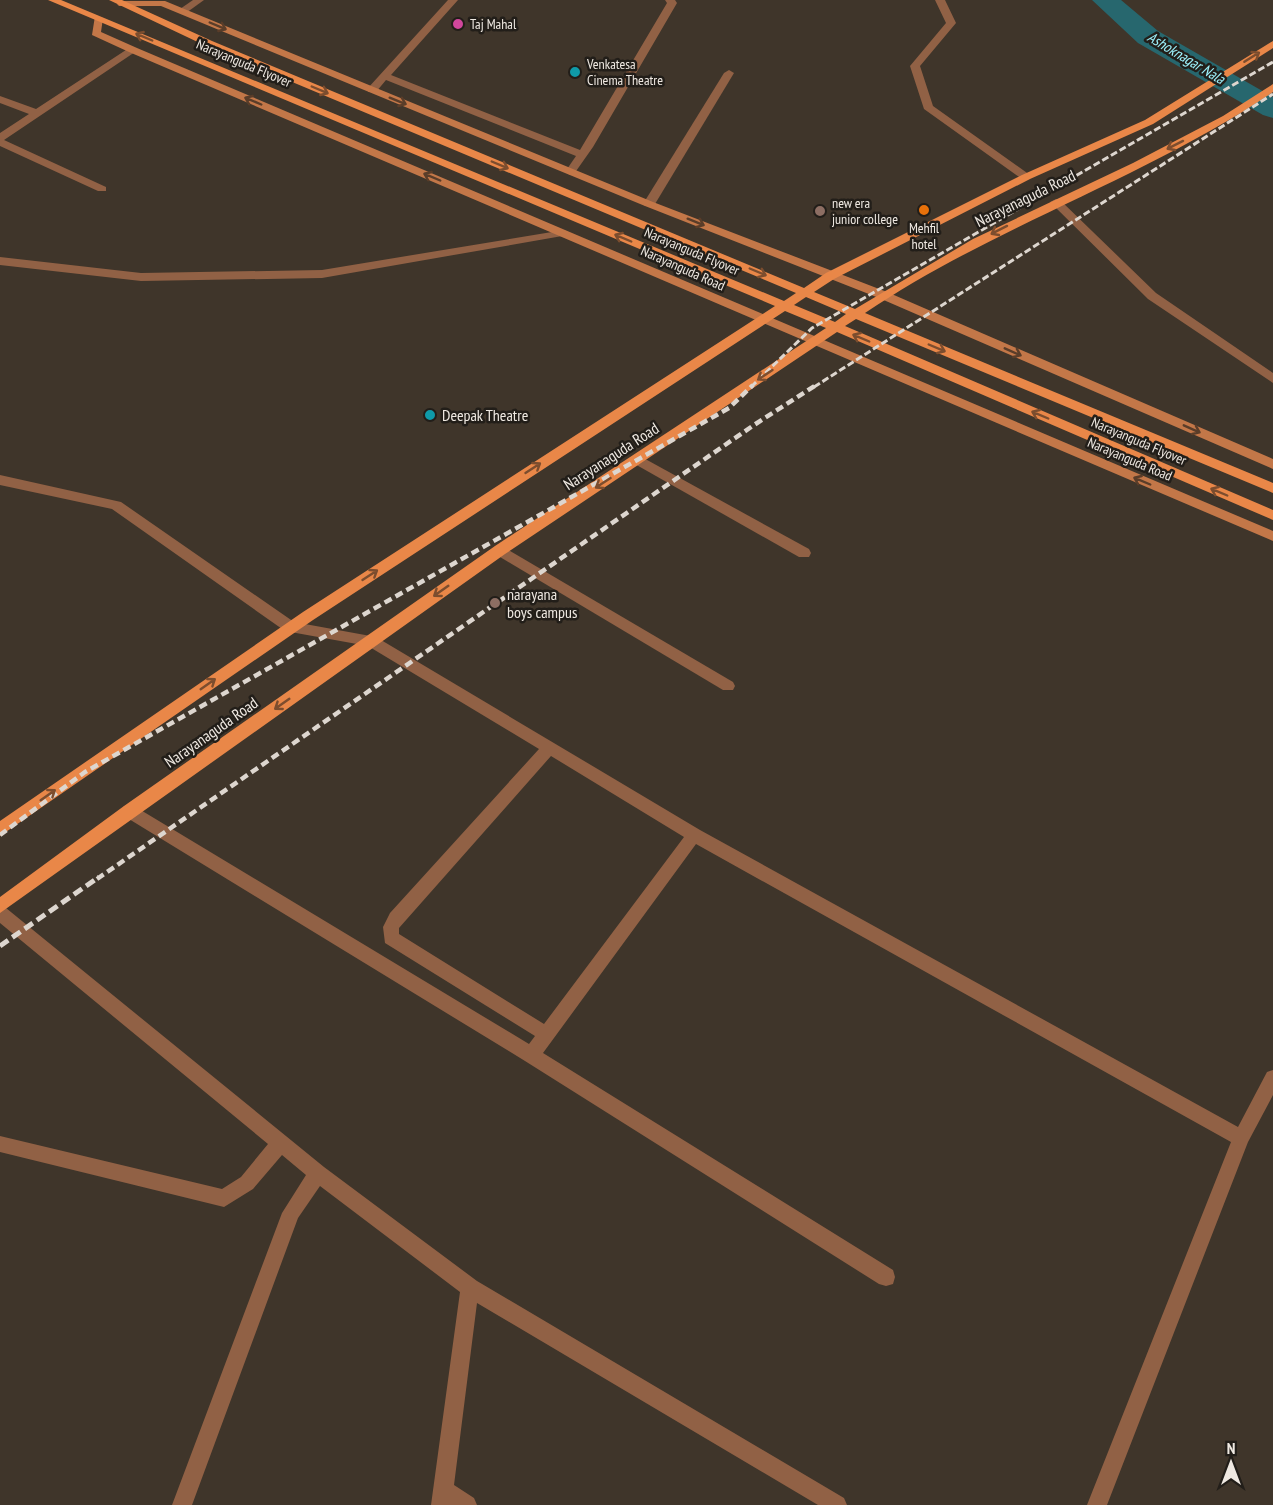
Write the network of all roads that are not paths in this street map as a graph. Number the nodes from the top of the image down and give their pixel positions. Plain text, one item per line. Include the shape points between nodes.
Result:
1 (53, 0) edge
2 (199, 0) edge
3 (453, 0) edge
4 (670, 0) edge
5 (940, 0) edge
6 (118, 2) edge
7 (183, 11) junction
8 (98, 18) junction
9 (1273, 44) edge
10 (133, 50) junction
11 (729, 73) dead end
12 (385, 76) junction
13 (1273, 87) edge
14 (372, 90) junction
15 (0, 99) edge
16 (36, 113) junction
17 (0, 140) edge
18 (582, 155) junction
19 (570, 171) junction
20 (1026, 177) junction
21 (102, 189) dead end
22 (1056, 202) junction
23 (649, 204) junction
24 (564, 233) junction
25 (0, 261) edge
26 (830, 276) junction
27 (883, 295) junction
28 (762, 319) junction
29 (814, 342) junction
30 (1273, 379) edge
31 (638, 460) junction
32 (1273, 464) edge
33 (0, 480) edge
34 (1273, 488) edge
35 (1273, 515) edge
36 (1273, 536) edge
37 (500, 550) junction
38 (804, 553) dead end
39 (290, 627) junction
40 (371, 641) junction
41 (728, 686) dead end
42 (549, 748) junction
43 (129, 811) junction
44 (0, 829) edge
45 (694, 836) junction
46 (0, 906) edge
47 (0, 914) edge
48 (546, 1034) junction
49 (531, 1055) junction
50 (1273, 1078) edge
51 (1241, 1138) junction
52 (281, 1142) junction
53 (0, 1144) edge
54 (318, 1173) junction
55 (886, 1276) dead end
56 (470, 1288) junction
57 (443, 1498) edge
58 (182, 1505) edge
59 (467, 1505) edge
60 (837, 1505) edge
61 (1097, 1505) edge

1 - 8 main road, Narayanguda Flyover
2 - 7 street
3 - 12 street
4 - 18 street via 672,3
5 - 20 street via 951,23 915,66 928,107
6 - 7 street via 162,3
6 -> 34 main road, Narayanguda Flyover
7 -> 14 street
8 - 10 street, Narayanguda Road via 96,33
35 -> 8 main road, Narayanguda Flyover
20 -> 9 main road, Narayanaguda Road via 1149,122
10 - 16 street
24 -> 10 street, Narayanguda Road
11 - 23 street
12 - 14 street
12 - 18 street
13 -> 22 main road, Narayanaguda Road via 1227,118
14 -> 19 street
15 - 16 street
16 - 17 street
17 - 21 street
18 - 19 street
19 - 23 street
20 - 26 main road, Narayanaguda Road
22 -> 27 main road, Narayanaguda Road via 977,241
22 - 30 street via 1152,296
23 -> 26 street
24 - 25 street via 322,274 141,277
24 - 28 street, Narayanguda Road
26 - 27 street
26 - 28 main road, Narayanaguda Road
27 - 29 main road, Narayanaguda Road
27 -> 32 street
28 - 29 street, Narayanguda Road
39 -> 28 main road, Narayanaguda Road
29 -> 31 main road, Narayanaguda Road
36 -> 29 street, Narayanguda Road
31 -> 37 main road, Narayanaguda Road
31 - 38 street
33 - 39 street via 116,505
37 -> 40 main road, Narayanaguda Road
37 - 41 street
39 - 40 street
44 -> 39 main road, Narayanaguda Road
40 - 42 street
40 -> 43 main road, Narayanaguda Road
42 - 45 street
42 - 48 street via 391,927 392,938
43 - 46 main road, Narayanaguda Road
43 - 49 street
45 - 48 street
45 - 51 street
47 - 52 street
48 - 49 street
49 - 55 street
50 - 51 street
51 - 61 street
52 - 53 street via 247,1183 224,1198
52 - 54 street
54 - 56 street
54 - 58 street via 291,1213
56 - 57 street
56 - 60 street
57 - 59 street

